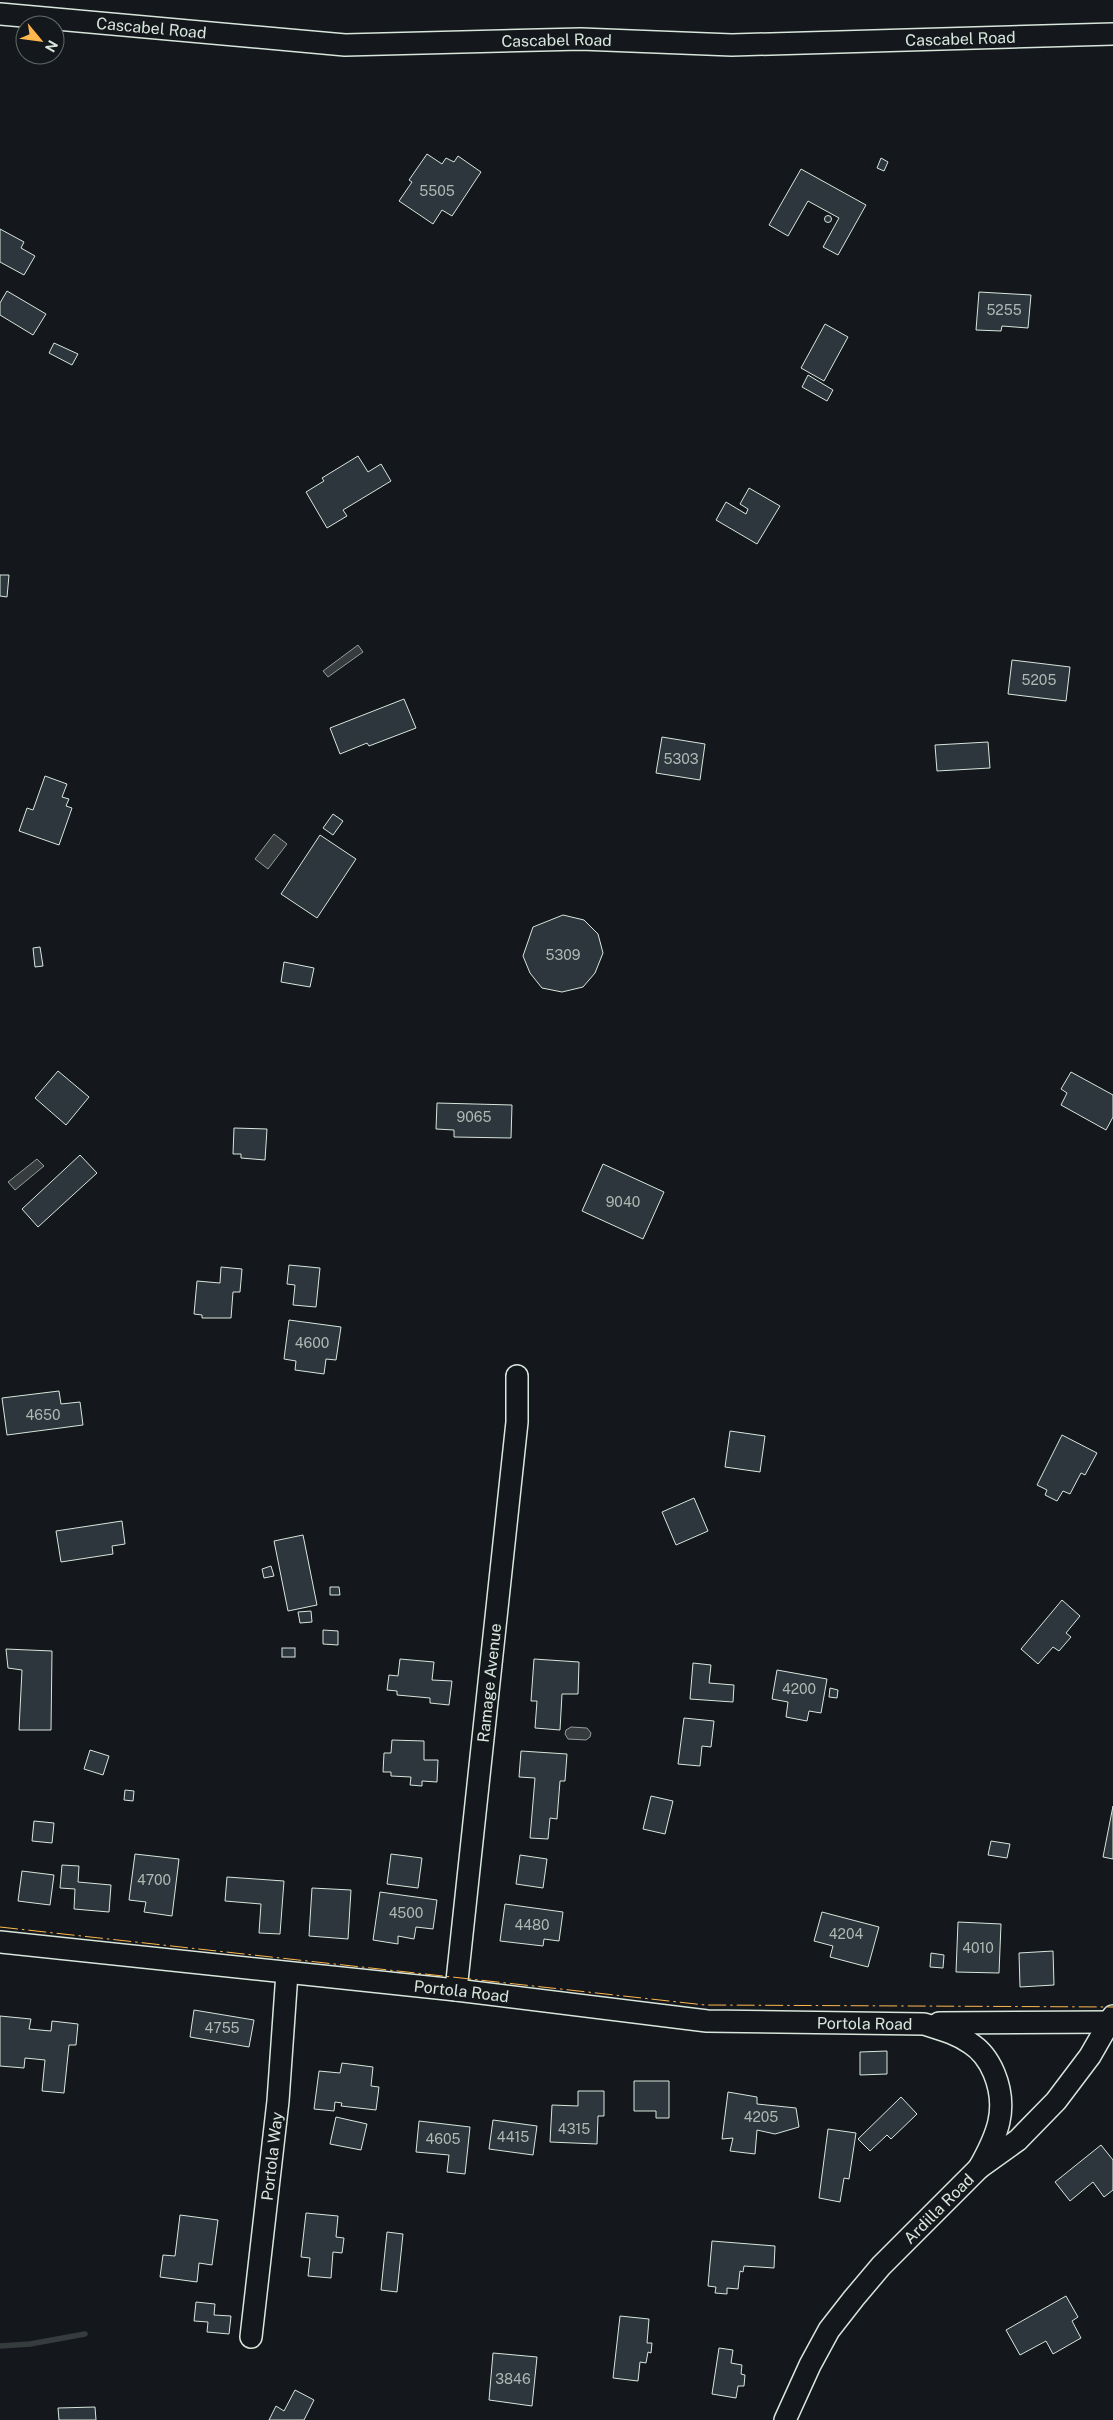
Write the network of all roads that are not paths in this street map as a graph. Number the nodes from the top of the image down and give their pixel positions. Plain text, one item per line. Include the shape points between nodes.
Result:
1 (0, 14) edge
2 (1113, 34) edge
3 (517, 1376) dead end
4 (0, 1942) edge
5 (286, 1974) junction
6 (456, 1990) junction
7 (1112, 2019) edge
8 (924, 2024) junction
9 (979, 2168) junction
10 (252, 2336) dead end
11 (785, 2420) edge

1 - 2 street, Cascabel Road via 346,45 581,40 732,45
3 - 6 street, Ramage Avenue via 517,1422
4 - 5 street, Portola Road
5 - 6 street, Portola Road
5 - 10 street, Portola Way via 278,2101
6 - 8 street, Portola Road via 708,2021
7 - 8 street, Portola Road
7 - 9 street, Ardilla Road via 1056,2102 1018,2140
8 - 9 street, Portola Road via 949,2031 971,2043 983,2054 998,2083 1001,2116 992,2145
9 - 11 street, Ardilla Road via 881,2266 829,2330

